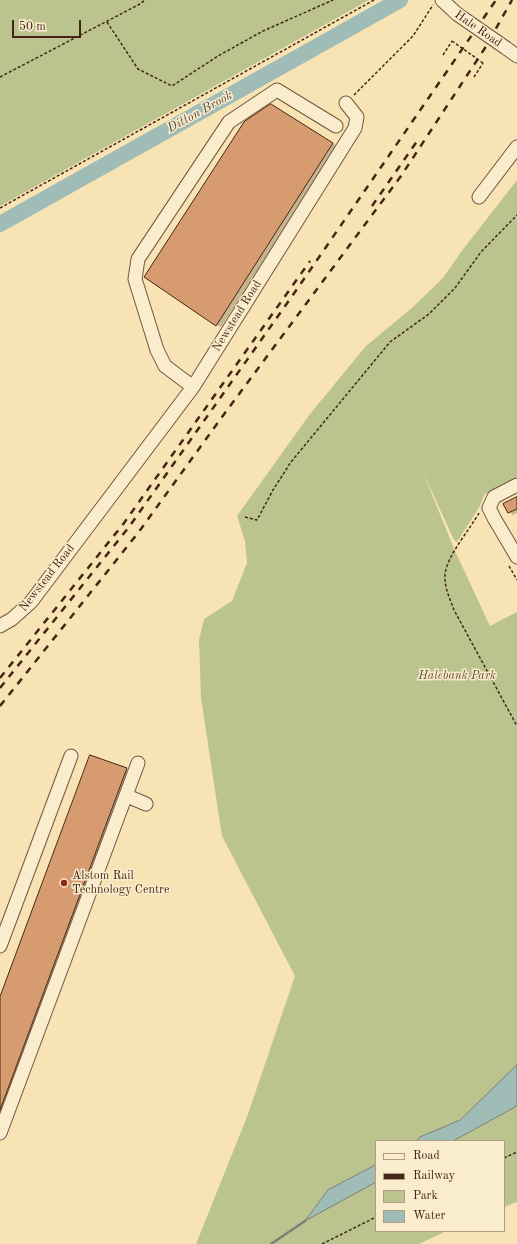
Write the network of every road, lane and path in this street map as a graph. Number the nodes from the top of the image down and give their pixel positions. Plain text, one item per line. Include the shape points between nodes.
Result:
1 (144, 0) edge
2 (333, 0) edge
3 (374, 0) edge
4 (438, 1) edge
5 (106, 22) junction
6 (443, 55) dead end
7 (517, 56) edge
8 (474, 76) dead end
9 (0, 77) edge
10 (346, 103) joint
11 (336, 126) dead end
12 (517, 147) edge
13 (479, 197) dead end
14 (0, 208) edge
15 (517, 216) edge
16 (193, 387) junction
17 (517, 485) edge
18 (489, 508) junction
19 (245, 517) dead end
20 (517, 557) edge
21 (0, 626) edge
22 (517, 726) edge
23 (71, 756) dead end
24 (138, 763) dead end
25 (127, 796) junction
26 (146, 804) dead end
27 (0, 946) edge
28 (0, 1133) edge
29 (517, 1152) edge
30 (505, 1158) edge
31 (375, 1218) edge
32 (322, 1244) edge

1 - 5 path
2 - 5 path via 263,31 172,86 138,69
3 - 14 path
4 - 7 street, Hale Road, bridge
4 - 10 path via 427,12 416,33
5 - 9 path
6 - 8 path, bridge via 452,41 483,63
10 - 16 street, Newstead Road via 357,117 355,128
11 - 16 street via 277,90 229,122 138,259 135,279 157,350 165,366
12 - 13 street
15 - 19 path via 481,252 455,288 429,314 390,342 291,462 257,520
16 - 21 street, Newstead Road via 31,602 16,617
17 - 18 street via 494,497
18 - 20 street
18 - 22 path via 480,512 449,562 445,574 447,591 454,610
23 - 27 street
24 - 25 street
25 - 26 street
25 - 28 street
29 - 30 path
31 - 32 path

